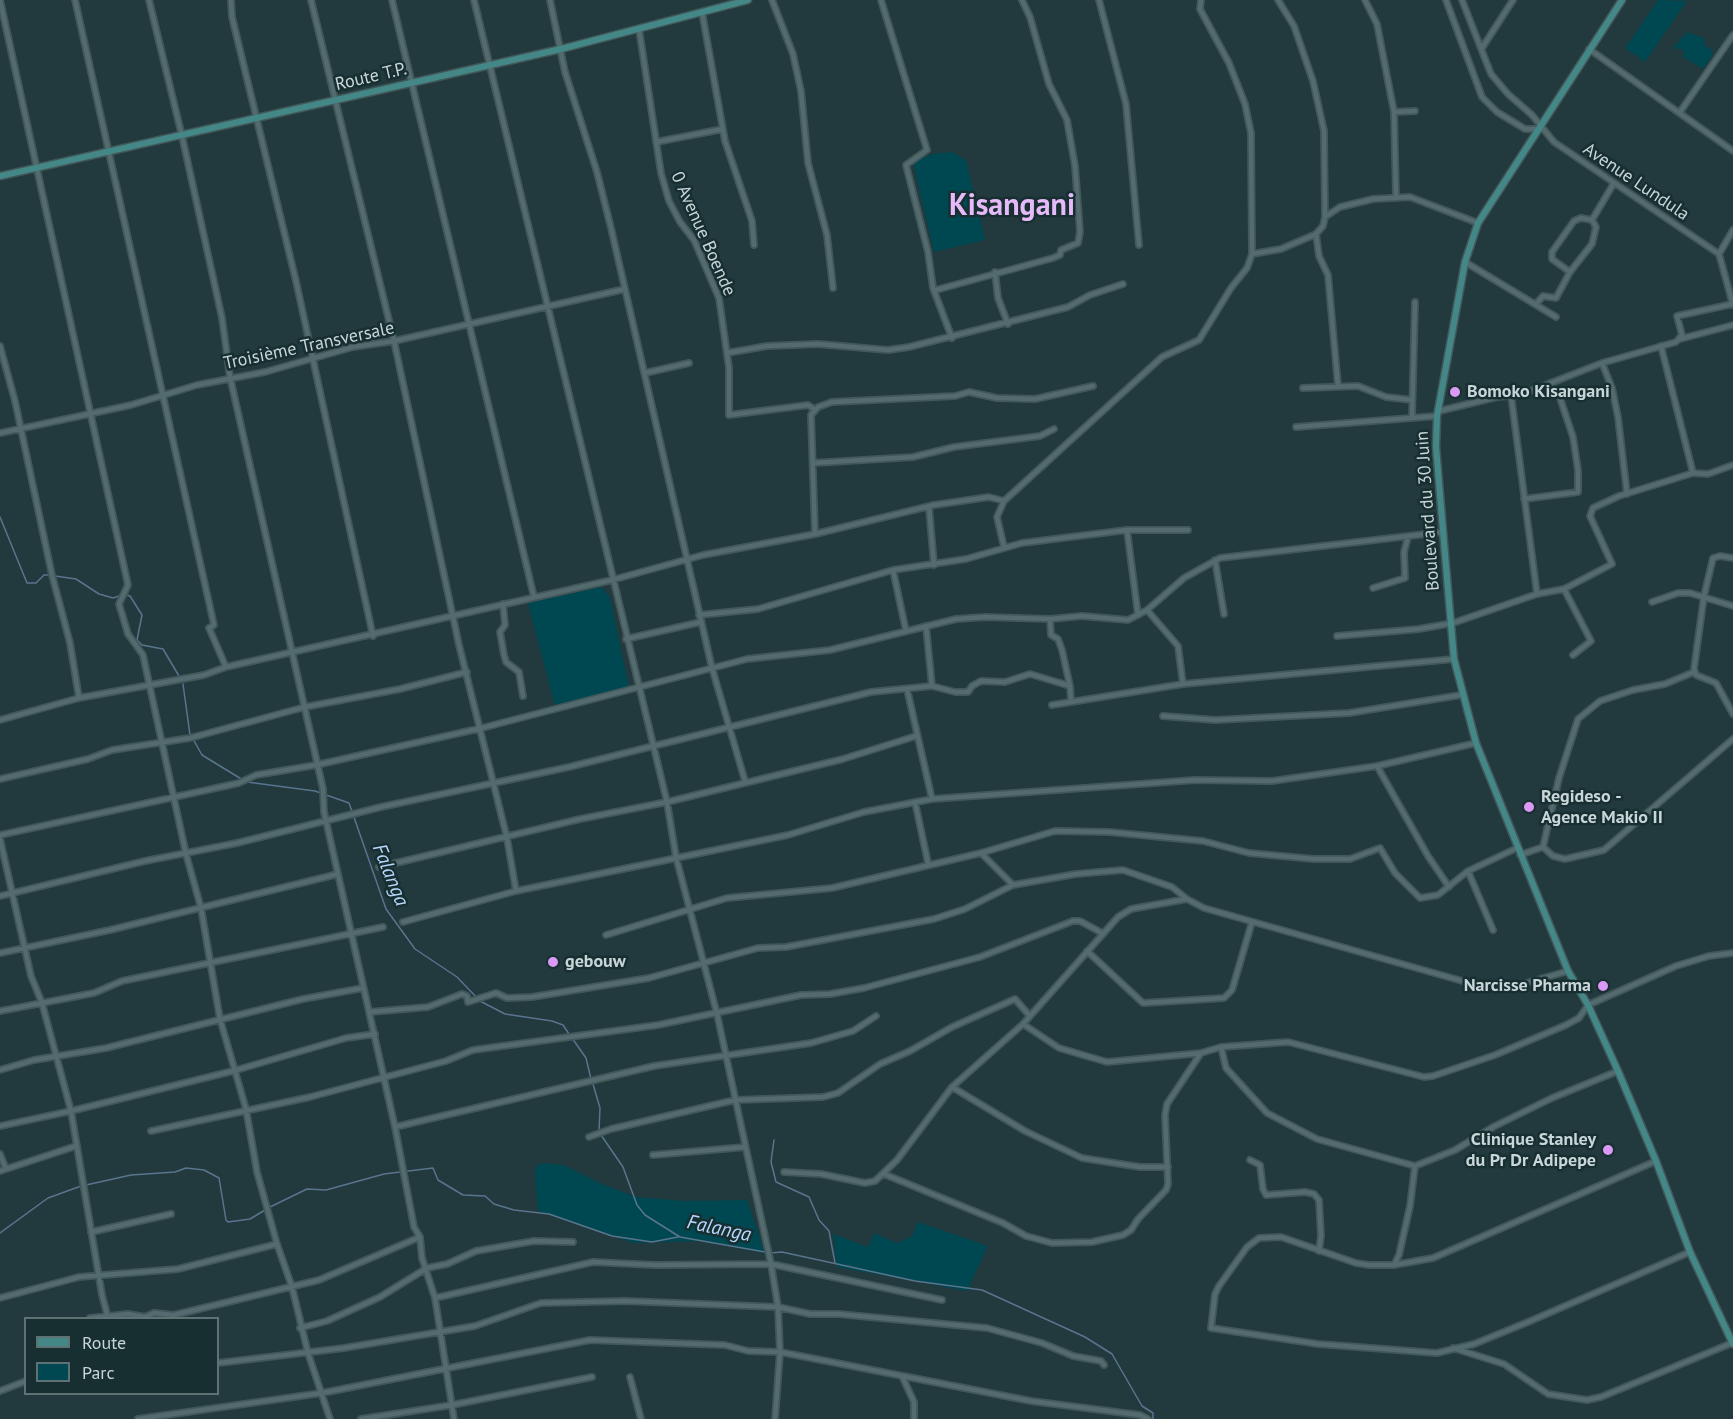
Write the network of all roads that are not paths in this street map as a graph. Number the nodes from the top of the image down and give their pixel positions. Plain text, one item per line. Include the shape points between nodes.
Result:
1 (0, 0) edge
2 (75, 0) edge
3 (149, 0) edge
4 (231, 0) edge
5 (311, 0) edge
6 (392, 0) edge
7 (474, 0) edge
8 (550, 0) edge
9 (748, 0) edge
10 (772, 0) edge
11 (881, 0) edge
12 (1022, 0) edge
13 (1099, 0) edge
14 (1201, 0) edge
15 (1278, 0) edge
16 (1365, 0) edge
17 (1446, 0) edge
18 (1462, 0) edge
19 (1513, 0) edge
20 (1622, 0) edge
21 (702, 12) junction
22 (639, 29) junction
23 (1733, 35) edge
24 (1482, 48) junction
25 (561, 49) junction
26 (1589, 49) junction
27 (490, 64) junction
28 (411, 83) junction
29 (335, 102) junction
30 (1415, 111) dead end
31 (1394, 112) junction
32 (1680, 112) junction
33 (258, 119) junction
34 (723, 129) junction
35 (1541, 129) junction
36 (182, 136) junction
37 (656, 142) junction
38 (1733, 151) edge
39 (109, 152) junction
40 (36, 168) junction
41 (0, 176) edge
42 (1614, 183) junction
43 (1396, 197) junction
44 (1325, 217) junction
45 (1592, 220) junction
46 (1478, 224) junction
47 (1733, 230) edge
48 (1316, 234) junction
49 (754, 245) dead end
50 (1139, 245) dead end
51 (1252, 254) junction
52 (1719, 254) junction
53 (1465, 262) junction
54 (995, 272) junction
55 (1570, 272) junction
56 (1123, 284) dead end
57 (832, 288) dead end
58 (625, 289) junction
59 (936, 291) junction
60 (1415, 302) dead end
61 (1536, 304) junction
62 (1733, 304) edge
63 (547, 306) junction
64 (1556, 317) dead end
65 (468, 324) junction
66 (1008, 324) junction
67 (1733, 324) edge
68 (952, 338) junction
69 (1680, 339) junction
70 (394, 341) junction
71 (0, 346) edge
72 (1661, 346) junction
73 (727, 353) junction
74 (312, 360) junction
75 (689, 363) dead end
76 (1602, 363) junction
77 (645, 373) junction
78 (230, 377) junction
79 (1550, 384) junction
80 (1093, 386) dead end
81 (1338, 386) junction
82 (1303, 388) dead end
83 (162, 395) junction
84 (1511, 395) junction
85 (1412, 400) junction
86 (814, 409) junction
87 (90, 412) junction
88 (1438, 414) junction
89 (1412, 418) junction
90 (1296, 427) dead end
91 (20, 429) junction
92 (1054, 429) dead end
93 (0, 433) edge
94 (813, 463) junction
95 (1733, 465) edge
96 (1693, 472) junction
97 (1627, 494) junction
98 (1524, 499) junction
99 (1004, 501) junction
100 (929, 507) junction
101 (1127, 530) junction
102 (1188, 530) dead end
103 (1443, 532) junction
104 (815, 534) junction
105 (1408, 537) junction
106 (1004, 547) junction
107 (1733, 557) edge
108 (687, 559) junction
109 (1215, 560) junction
110 (934, 565) junction
111 (893, 570) junction
112 (612, 580) junction
113 (1373, 588) dead end
114 (1564, 589) junction
115 (1537, 594) junction
116 (1704, 596) junction
117 (534, 597) junction
118 (1652, 602) dead end
119 (504, 604) junction
120 (1733, 606) edge
121 (1147, 610) junction
122 (1224, 614) dead end
123 (699, 615) junction
124 (1138, 615) junction
125 (454, 616) junction
126 (1050, 619) junction
127 (701, 622) junction
128 (1453, 623) junction
129 (926, 626) junction
130 (906, 631) junction
131 (373, 636) junction
132 (1337, 636) dead end
133 (626, 639) junction
134 (292, 652) junction
135 (1573, 655) dead end
136 (1454, 659) junction
137 (226, 667) junction
138 (712, 668) junction
139 (467, 672) junction
140 (1694, 672) junction
141 (150, 683) junction
142 (1183, 684) junction
143 (932, 686) junction
144 (1070, 686) junction
145 (638, 688) junction
146 (907, 689) junction
147 (1461, 695) junction
148 (523, 696) dead end
149 (79, 698) junction
150 (1071, 700) junction
151 (1052, 705) dead end
152 (305, 707) junction
153 (1733, 714) edge
154 (1163, 716) dead end
155 (0, 720) edge
156 (730, 725) junction
157 (482, 728) junction
158 (1733, 731) edge
159 (916, 736) junction
160 (1733, 739) edge
161 (162, 741) junction
162 (1476, 743) junction
163 (1726, 745) junction
164 (1733, 746) edge
165 (652, 747) junction
166 (316, 765) junction
167 (1377, 766) junction
168 (0, 779) edge
169 (492, 782) junction
170 (745, 782) junction
171 (176, 797) junction
172 (932, 799) junction
173 (667, 802) junction
174 (915, 802) junction
175 (326, 821) junction
176 (0, 837) edge
177 (507, 838) junction
178 (1543, 847) junction
179 (1517, 848) junction
180 (981, 853) junction
181 (186, 854) junction
182 (1520, 855) junction
183 (676, 857) junction
184 (928, 863) junction
185 (379, 867) dead end
186 (1468, 871) junction
187 (338, 874) junction
188 (1012, 885) junction
189 (1449, 887) junction
190 (516, 891) junction
191 (14, 892) junction
192 (0, 896) edge
193 (1187, 899) junction
194 (201, 908) junction
195 (690, 911) junction
196 (403, 922) dead end
197 (1252, 922) junction
198 (383, 927) dead end
199 (1493, 930) dead end
200 (351, 931) junction
201 (1102, 933) junction
202 (606, 935) dead end
203 (26, 949) junction
204 (1087, 951) junction
205 (0, 953) edge
206 (1733, 953) edge
207 (211, 963) junction
208 (703, 963) junction
209 (1568, 971) junction
210 (363, 988) junction
211 (42, 1003) junction
212 (1588, 1005) junction
213 (0, 1011) edge
214 (370, 1012) junction
215 (717, 1014) junction
216 (1029, 1015) junction
217 (876, 1016) dead end
218 (220, 1019) junction
219 (1023, 1024) junction
220 (375, 1034) junction
221 (1221, 1047) junction
222 (1202, 1053) junction
223 (725, 1056) junction
224 (54, 1057) junction
225 (0, 1070) edge
226 (233, 1071) junction
227 (1618, 1071) junction
228 (384, 1075) junction
229 (952, 1087) junction
230 (735, 1100) junction
231 (246, 1109) junction
232 (71, 1111) junction
233 (0, 1126) edge
234 (395, 1127) junction
235 (151, 1131) dead end
236 (589, 1137) dead end
237 (76, 1146) junction
238 (745, 1147) junction
239 (0, 1154) edge
240 (653, 1155) dead end
241 (1250, 1160) dead end
242 (1656, 1161) junction
243 (1415, 1166) junction
244 (1168, 1167) junction
245 (3, 1170) edge
246 (784, 1173) dead end
247 (884, 1174) junction
248 (171, 1214) dead end
249 (91, 1232) junction
250 (420, 1237) junction
251 (573, 1242) dead end
252 (277, 1244) junction
253 (1319, 1251) junction
254 (1690, 1252) junction
255 (771, 1261) junction
256 (1394, 1265) junction
257 (427, 1268) junction
258 (100, 1274) junction
259 (292, 1287) junction
260 (0, 1298) edge
261 (435, 1298) junction
262 (942, 1300) dead end
263 (778, 1307) junction
264 (108, 1317) edge
265 (300, 1328) junction
266 (439, 1332) junction
267 (1733, 1343) edge
268 (1453, 1348) junction
269 (780, 1352) junction
270 (308, 1353) junction
271 (219, 1363) edge
272 (1104, 1365) dead end
273 (447, 1368) junction
274 (902, 1376) junction
275 (592, 1377) dead end
276 (630, 1377) dead end
277 (24, 1382) edge
278 (0, 1391) edge
279 (322, 1393) junction
280 (452, 1405) junction
281 (138, 1419) edge
282 (330, 1419) edge
283 (361, 1419) edge
284 (454, 1419) edge
285 (640, 1419) edge
286 (775, 1419) edge
287 (914, 1419) edge
288 (1148, 1419) edge

1 - 40 street
2 - 39 street
3 - 36 street
4 - 33 street
5 - 29 street
6 - 28 street
7 - 27 street
8 - 25 street
9 - 21 street, Route T.P.
10 - 57 street via 793,54 801,91 808,163 827,235
11 - 59 street via 927,150 906,165
12 - 54 street via 1049,84 1067,120 1080,232 1078,243 1061,250 1060,255
13 - 50 street via 1126,104
14 - 51 street via 1200,9 1229,63 1245,104 1251,133
15 - 44 street via 1294,26 1313,81 1323,131
16 - 31 street via 1377,24
17 - 35 street, Avenue Lundula via 1488,105 1525,129
18 - 24 street, Avenue Lundula
19 - 24 street
20 - 26 street, Boulevard du 30 Juin
21 - 22 street, Route T.P.
21 - 34 street
22 - 25 street, Route T.P.
22 - 37 street, 0 Avenue Boende
23 - 32 street
24 - 35 street, Avenue Lundula via 1497,83 1532,115
25 - 27 street, Route T.P.
25 - 58 street via 597,172
26 - 32 street
26 - 35 street, Boulevard du 30 Juin
27 - 28 street, Route T.P.
27 - 63 street
28 - 29 street, Route T.P.
28 - 65 street
29 - 33 street, Route T.P.
29 - 70 street
30 - 31 street
31 - 43 street
32 - 38 street
33 - 36 street, Route T.P.
33 - 74 street
34 - 37 street
34 - 49 street via 752,221
35 - 42 street, Avenue Lundula
35 - 46 street, Boulevard du 30 Juin
36 - 39 street, Route T.P.
36 - 78 street via 222,318
37 - 73 street, 0 Avenue Boende via 669,201 694,240 714,284
39 - 40 street, Route T.P.
39 - 83 street
40 - 41 street, Route T.P.
40 - 87 street
42 - 45 street
42 - 52 street, Avenue Lundula
43 - 44 street via 1357,202
43 - 46 street via 1410,197
44 - 48 street
45 - 55 street via 1596,227 1592,244
45 - 55 street via 1574,221 1552,252 1552,260
46 - 53 street, Boulevard du 30 Juin
47 - 52 street
48 - 51 street via 1281,249
48 - 81 street via 1319,256 1328,275
51 - 99 street via 1247,268 1199,340 1162,357
52 - 62 street
53 - 61 street
53 - 88 street, Boulevard du 30 Juin
54 - 59 street
54 - 66 street via 998,298
55 - 61 street via 1556,298 1543,296
56 - 66 street via 1068,307
58 - 63 street, Troisième Transversale
58 - 77 street
59 - 68 street
60 - 85 street
61 - 64 street
62 - 69 street via 1677,316
63 - 65 street, Troisième Transversale
63 - 112 street
65 - 70 street, Troisième Transversale
65 - 117 street
66 - 68 street
67 - 69 street
68 - 73 street via 888,350 818,344 767,346
69 - 72 street
70 - 74 street, Troisième Transversale via 353,347
70 - 125 street
71 - 91 street
72 - 76 street
72 - 96 street
73 - 86 street, 0 Avenue Boende via 729,415 808,405
74 - 78 street, Troisième Transversale
74 - 131 street
75 - 77 street
76 - 79 street
76 - 97 street via 1618,417
77 - 108 street
78 - 83 street, Troisième Transversale
78 - 134 street
79 - 84 street
79 - 98 street via 1559,395 1573,437 1578,492
80 - 86 street via 1035,399 997,398 969,392 832,402
81 - 82 street
81 - 85 street via 1358,386
83 - 87 street, Troisième Transversale
83 - 137 street via 214,625 209,628
84 - 88 street
84 - 98 street
85 - 89 street
86 - 94 street
87 - 91 street, Troisième Transversale
87 - 141 street via 128,585 120,604 128,634 143,655
88 - 89 street
88 - 103 street, Boulevard du 30 Juin via 1436,447
89 - 90 street
91 - 93 street, Troisième Transversale
91 - 149 street via 70,642
92 - 94 street via 1040,436 954,447 913,457
94 - 104 street
95 - 96 street via 1708,474
96 - 97 street
97 - 114 street via 1589,513 1612,564
98 - 115 street
99 - 100 street via 989,497
99 - 106 street via 997,517
100 - 104 street
100 - 110 street
101 - 102 street
101 - 106 street
101 - 124 street
103 - 105 street
103 - 128 street, Boulevard du 30 Juin
104 - 108 street
105 - 109 street
105 - 113 street via 1405,579
106 - 110 street
107 - 116 street via 1713,558
108 - 112 street
108 - 123 street
109 - 121 street via 1184,578
109 - 122 street
110 - 111 street
111 - 123 street via 758,609
111 - 130 street
112 - 117 street
112 - 133 street
114 - 115 street
114 - 135 street via 1591,641
115 - 128 street
116 - 118 street via 1678,593
116 - 120 street
116 - 140 street
117 - 119 street
119 - 125 street
119 - 148 street via 506,624 500,632 504,655 506,662 519,672
121 - 124 street
121 - 142 street via 1178,646
123 - 127 street
124 - 126 street via 1128,620 1082,616
125 - 131 street
125 - 139 street
126 - 129 street via 985,617
126 - 144 street via 1051,635 1058,639
127 - 133 street
127 - 138 street
128 - 132 street
128 - 136 street, Boulevard du 30 Juin
129 - 130 street
129 - 143 street
130 - 138 street via 830,650 766,656
131 - 134 street
133 - 145 street
134 - 137 street
134 - 152 street
136 - 142 street
136 - 147 street, Boulevard du 30 Juin
137 - 141 street via 185,679
138 - 145 street
138 - 156 street
139 - 152 street
139 - 157 street
140 - 153 street via 1716,684
140 - 178 street via 1600,701 1578,718
141 - 149 street
141 - 161 street
142 - 150 street
143 - 144 street via 968,692 981,681 1005,682 1030,674
143 - 146 street
144 - 150 street
145 - 157 street
145 - 165 street
146 - 156 street via 871,692
146 - 159 street
147 - 154 street via 1349,713 1215,720
147 - 162 street, Boulevard du 30 Juin
149 - 155 street
150 - 151 street
152 - 161 street via 190,738
152 - 166 street
156 - 165 street
156 - 170 street
157 - 166 street
157 - 169 street
158 - 160 street
159 - 170 street via 843,759
159 - 172 street
160 - 163 street
161 - 168 street
161 - 171 street
162 - 167 street
162 - 179 street, Boulevard du 30 Juin
163 - 164 street
163 - 178 street via 1604,850 1565,859 1553,856
165 - 169 street
165 - 173 street
166 - 171 street via 256,775 239,783
166 - 175 street
167 - 172 street via 1272,781 1195,780
167 - 189 street
169 - 175 street
169 - 177 street
170 - 173 street
171 - 176 street
171 - 181 street
172 - 174 street
173 - 177 street
173 - 183 street
174 - 183 street via 864,812 788,835
174 - 184 street
175 - 181 street
175 - 187 street
176 - 191 street
177 - 185 street
177 - 190 street
178 - 182 street
179 - 182 street, Boulevard du 30 Juin
179 - 186 street
180 - 184 street
180 - 188 street
180 - 189 street via 1055,831 1072,830 1203,841 1286,857 1350,859 1380,848 1395,873 1420,898 1433,897
181 - 191 street
181 - 194 street
182 - 209 street, Boulevard du 30 Juin
183 - 190 street
183 - 195 street
184 - 195 street via 832,888 744,895
186 - 189 street
186 - 199 street
187 - 194 street
187 - 200 street
188 - 193 street via 1123,870 1172,887
188 - 208 street via 965,909 934,919 786,947 758,948
190 - 196 street
191 - 192 street
191 - 203 street
193 - 197 street
193 - 201 street via 1131,909
194 - 203 street
194 - 207 street
195 - 202 street
195 - 208 street
197 - 204 street via 1232,990 1224,998 1143,1003
197 - 209 street via 1480,986 1509,988
198 - 200 street
200 - 207 street
200 - 210 street
201 - 204 street
201 - 215 street via 1073,921 980,957 908,977
203 - 205 street
203 - 211 street
204 - 216 street
206 - 212 street via 1692,960
207 - 211 street
207 - 218 street
208 - 214 street via 649,978 532,997 507,998 496,993 468,1002 462,994 428,1007
208 - 215 street
209 - 212 street, Boulevard du 30 Juin
210 - 214 street
210 - 218 street
211 - 213 street
211 - 224 street
212 - 221 street via 1579,1018 1566,1025 1433,1076 1424,1077 1302,1043
212 - 227 street, Boulevard du 30 Juin
214 - 220 street
215 - 223 street
215 - 228 street via 473,1050 446,1061
216 - 219 street
216 - 230 street via 1015,999 879,1064 838,1093
217 - 223 street via 853,1031 811,1043
218 - 224 street
218 - 226 street
219 - 222 street via 1059,1048 1107,1062
219 - 229 street
220 - 226 street via 345,1038
220 - 228 street
221 - 222 street
221 - 243 street via 1226,1068 1267,1113 1317,1139
222 - 244 street via 1167,1104
223 - 230 street
223 - 234 street via 654,1066
224 - 225 street
224 - 232 street
226 - 231 street
226 - 232 street
227 - 242 street, Boulevard du 30 Juin
227 - 243 street via 1552,1098 1455,1150
228 - 231 street
228 - 234 street
229 - 244 street via 1025,1131 1082,1158
229 - 247 street
230 - 236 street
230 - 238 street
231 - 235 street
231 - 252 street
232 - 233 street
232 - 237 street
234 - 250 street via 414,1227
237 - 245 street
237 - 249 street
238 - 240 street
238 - 255 street
239 - 245 street
241 - 253 street via 1260,1165 1266,1195 1305,1192 1320,1200
242 - 254 street, Boulevard du 30 Juin
242 - 256 street via 1453,1251
243 - 256 street via 1410,1206
244 - 247 street via 1166,1190 1128,1233 1062,1244 1026,1236 997,1220
246 - 247 street via 821,1174 865,1183
248 - 249 street
249 - 258 street
250 - 257 street
250 - 259 street via 349,1269
251 - 257 street via 534,1241 488,1248
252 - 258 street via 178,1269
252 - 259 street
253 - 256 street via 1356,1263
253 - 268 street via 1281,1238 1259,1238 1247,1247 1219,1286 1211,1328 1318,1344 1424,1353
254 - 267 street, Boulevard du 30 Juin
254 - 268 street via 1474,1344
255 - 261 street via 655,1265 593,1262
255 - 262 street
255 - 263 street
257 - 261 street
257 - 265 street via 380,1297 327,1321
258 - 260 street
258 - 264 street
259 - 264 street via 174,1316 153,1313 146,1317
259 - 265 street
261 - 266 street
263 - 266 street via 541,1303 475,1326
263 - 269 street
263 - 272 street via 810,1314 987,1328
265 - 270 street
266 - 270 street
266 - 273 street
267 - 268 street via 1587,1400 1548,1394 1504,1364
269 - 273 street via 590,1340
269 - 274 street
269 - 286 street
270 - 271 street
270 - 279 street
273 - 279 street
273 - 280 street
274 - 287 street via 914,1402
274 - 288 street
275 - 280 street
276 - 285 street
277 - 278 street
279 - 281 street
279 - 282 street
280 - 283 street
280 - 284 street

